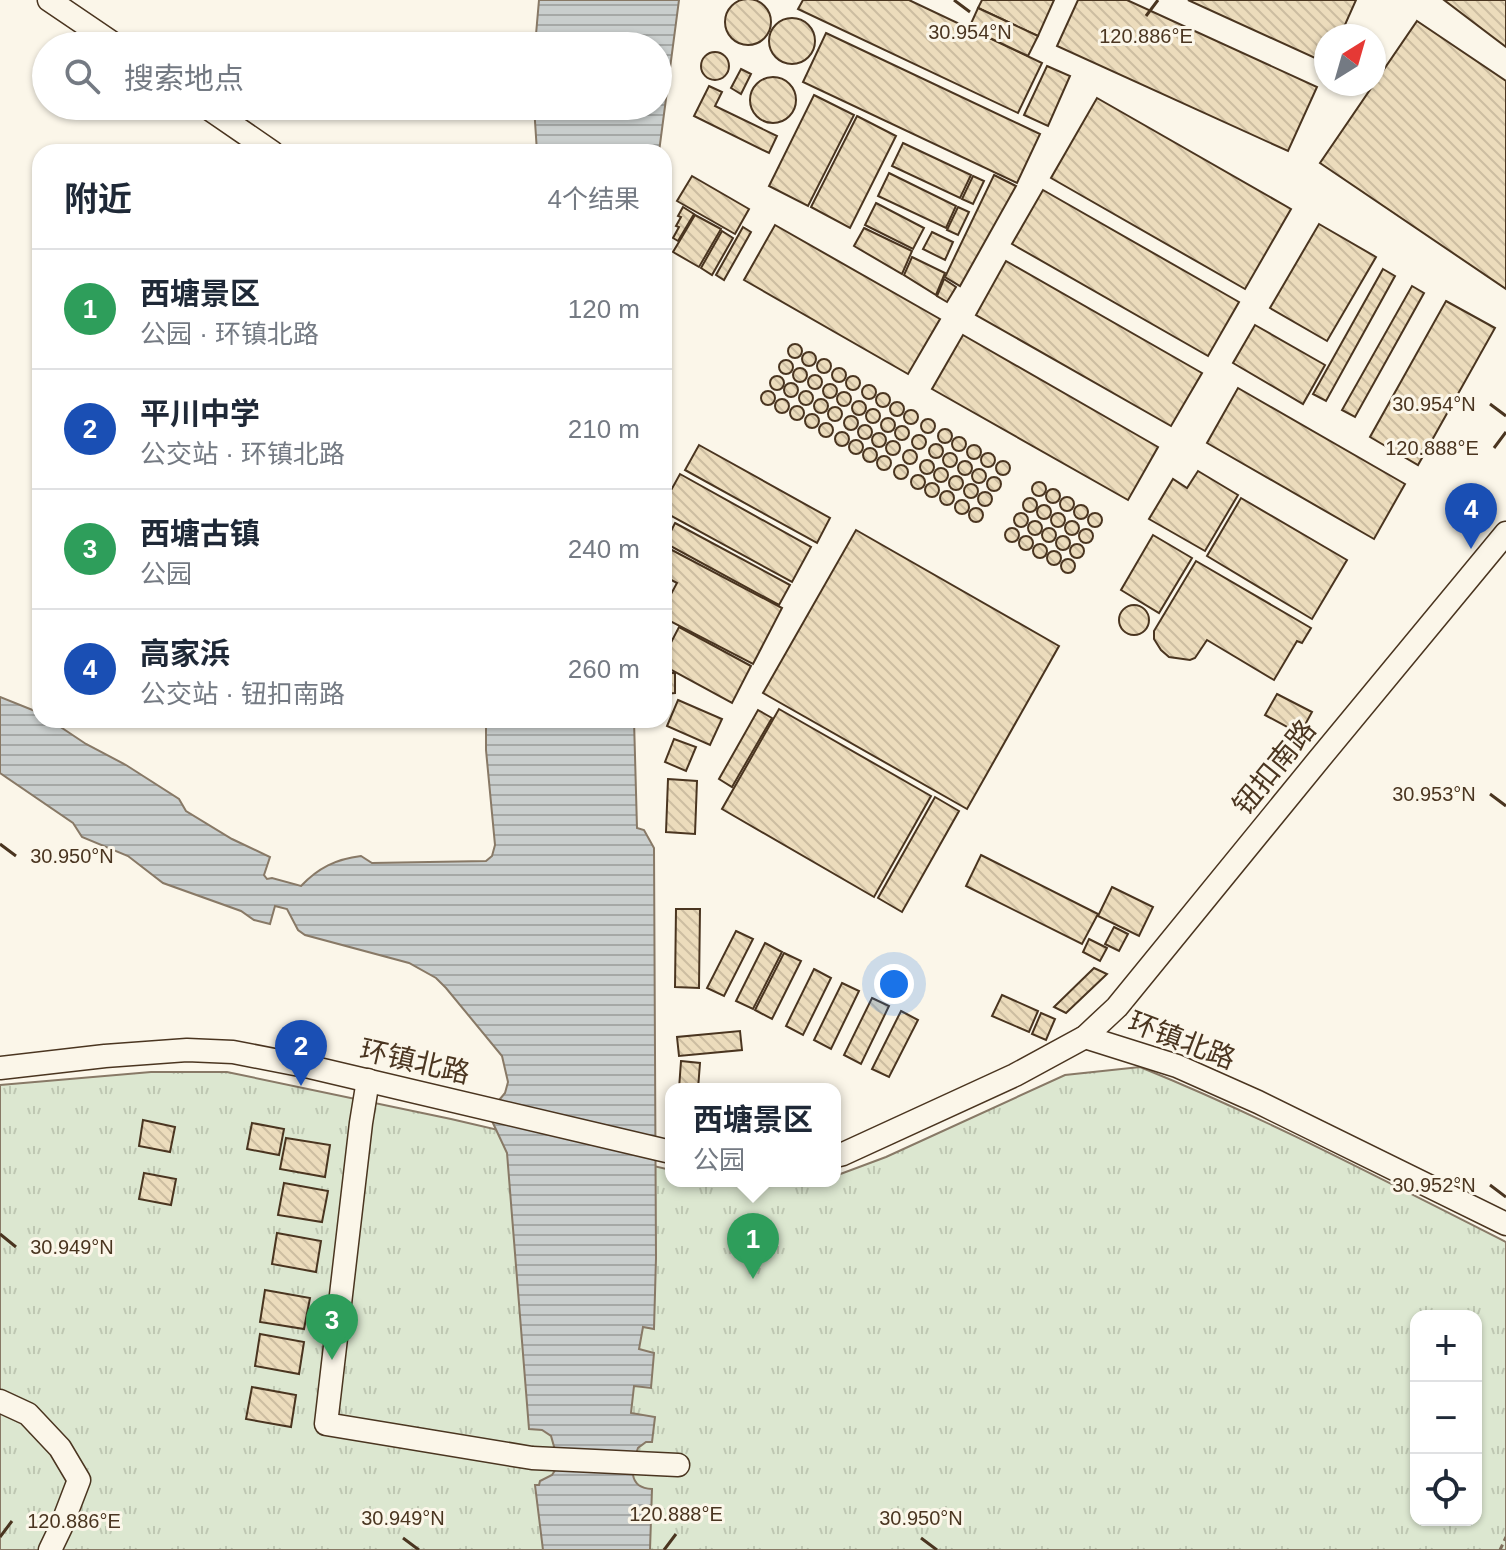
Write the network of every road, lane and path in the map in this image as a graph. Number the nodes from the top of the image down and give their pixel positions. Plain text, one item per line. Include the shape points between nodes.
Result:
1 (49, 0) edge
2 (96, 32) edge
3 (225, 120) edge
4 (260, 144) edge
5 (1506, 533) edge
6 (1085, 1037) junction
7 (0, 1068) edge
8 (368, 1080) junction
9 (665, 1151) edge
10 (841, 1154) edge
11 (1506, 1224) edge
12 (0, 1401) edge
13 (678, 1465) dead end
14 (1506, 1537) edge
15 (50, 1550) edge
16 (1500, 1550) edge

1 - 2 street
3 - 4 street
5 - 6 street, 钮扣南路 via 1117,1007
6 - 10 street, 环镇北路
6 - 11 street, 环镇北路 via 1177,1066
7 - 8 street, 环镇北路 via 187,1050 233,1052
8 - 9 street, 环镇北路
8 - 13 street via 326,1424 532,1458
12 - 15 street via 28,1414 60,1448 79,1480
14 - 16 path

